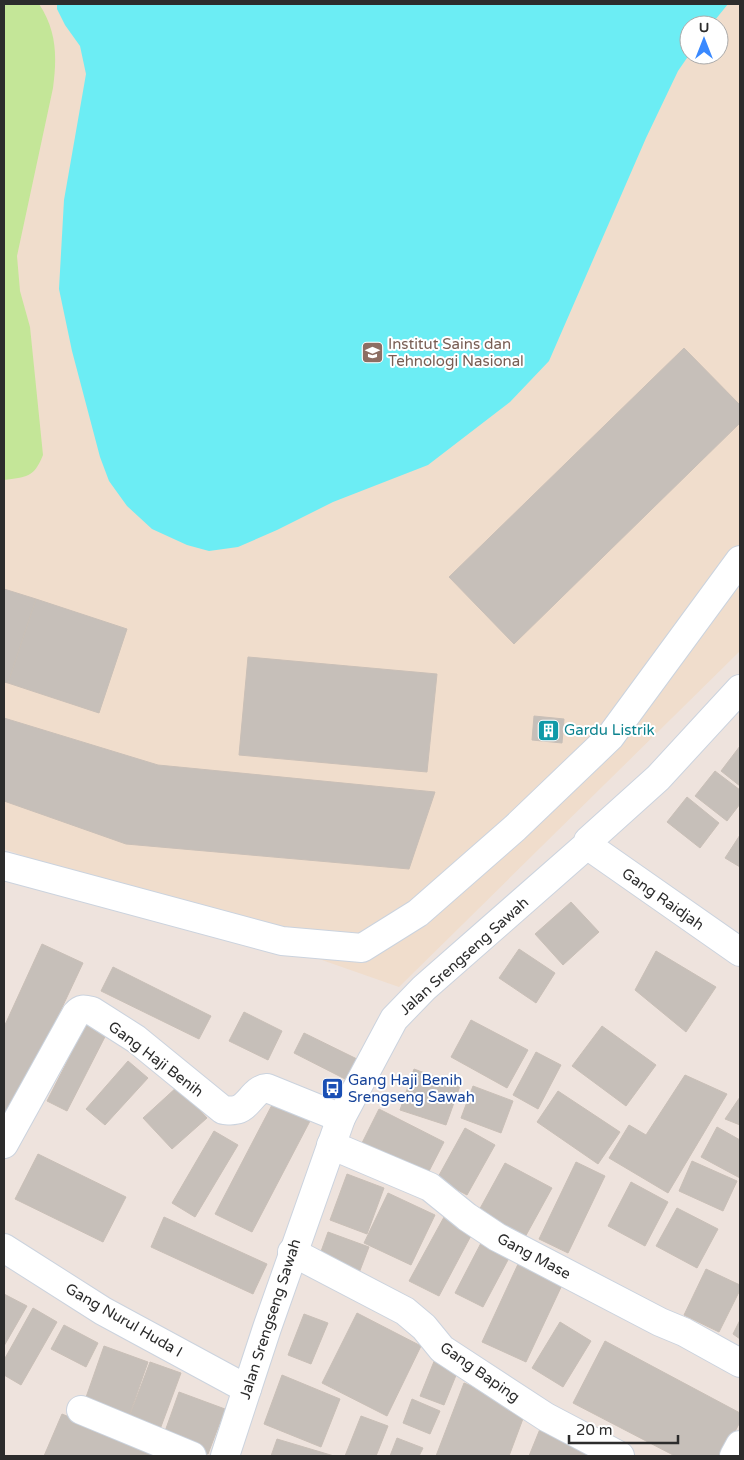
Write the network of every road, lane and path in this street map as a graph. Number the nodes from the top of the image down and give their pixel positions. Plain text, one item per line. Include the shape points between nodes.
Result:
1 (740, 560) edge
2 (740, 689) edge
3 (587, 845) junction
4 (4, 866) edge
5 (740, 952) edge
6 (341, 1118) junction
7 (4, 1144) edge
8 (331, 1144) junction
9 (4, 1248) edge
10 (292, 1252) junction
11 (740, 1363) edge
12 (247, 1389) junction
13 (81, 1410) dead end
14 (740, 1445) edge
15 (192, 1456) edge
16 (225, 1456) edge
17 (620, 1456) edge
18 (734, 1456) edge

1 - 4 street via 610,738 515,828 418,913 362,948 282,941
2 - 3 street, Jalan Srengseng Sawah via 658,778
3 - 5 street, Gang Raidjah
3 - 6 street, Jalan Srengseng Sawah via 394,1019
6 - 7 street, Gang Haji Benih via 267,1088 259,1089 243,1107 223,1110 136,1040 84,1009 76,1014
6 - 8 street, Jalan Srengseng Sawah
8 - 10 street, Jalan Srengseng Sawah
8 - 11 street, Gang Mase via 430,1187 466,1217 497,1237
9 - 12 street, Gang Nurul Huda I via 102,1312
10 - 12 street, Jalan Srengseng Sawah
10 - 17 street, Gang Baping via 405,1311 442,1349 546,1416
12 - 16 street, Jalan Srengseng Sawah
13 - 15 street
14 - 18 street

